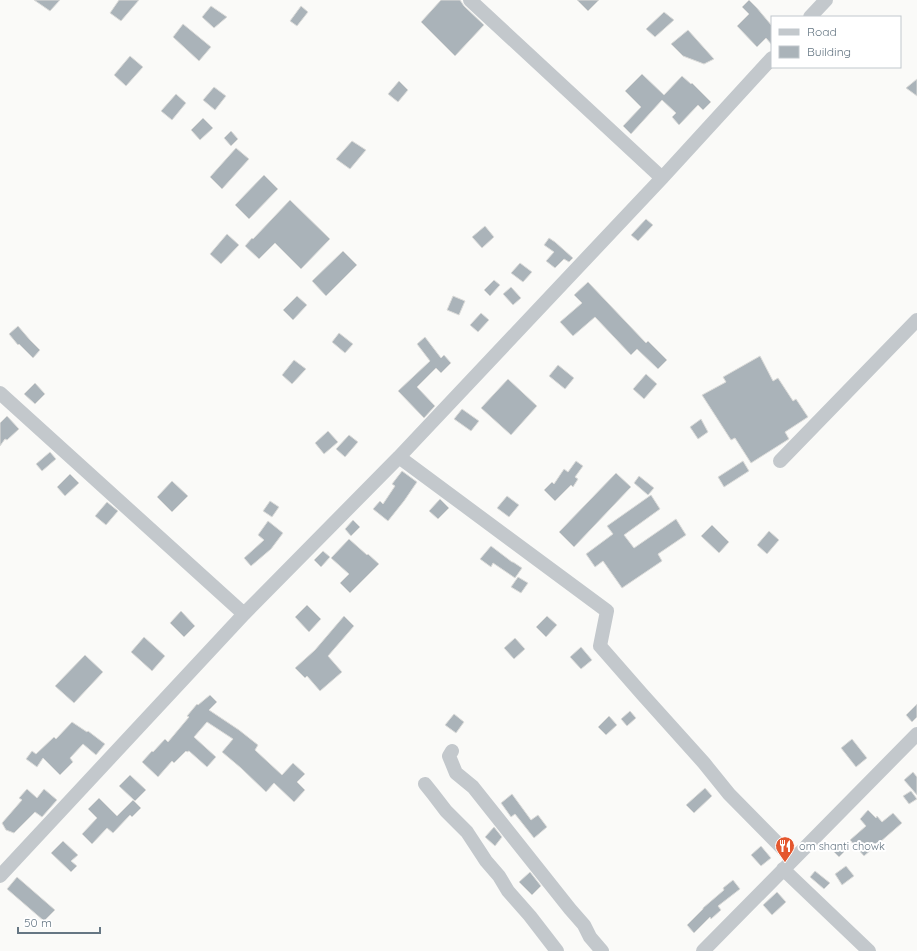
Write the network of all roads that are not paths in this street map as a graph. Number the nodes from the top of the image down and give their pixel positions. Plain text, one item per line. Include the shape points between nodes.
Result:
1 (470, 0) edge
2 (826, 0) edge
3 (811, 16) edge
4 (771, 59) edge
5 (662, 178) junction
6 (917, 320) edge
7 (0, 393) edge
8 (399, 457) junction
9 (780, 461) dead end
10 (244, 614) junction
11 (917, 734) edge
12 (452, 751) dead end
13 (425, 784) dead end
14 (793, 859) junction
15 (783, 869) junction
16 (0, 876) edge
17 (556, 951) edge
18 (602, 951) edge
19 (703, 951) edge
20 (869, 951) edge

1 - 5 street
2 - 3 street
4 - 5 street
5 - 8 street
6 - 9 street
7 - 10 street
8 - 10 street
8 - 14 street via 607,611 600,646 729,794
10 - 16 street
11 - 14 street
12 - 18 street via 449,756 456,773 474,787
13 - 17 street via 467,832 508,891
14 - 15 street
15 - 19 street
15 - 20 street

